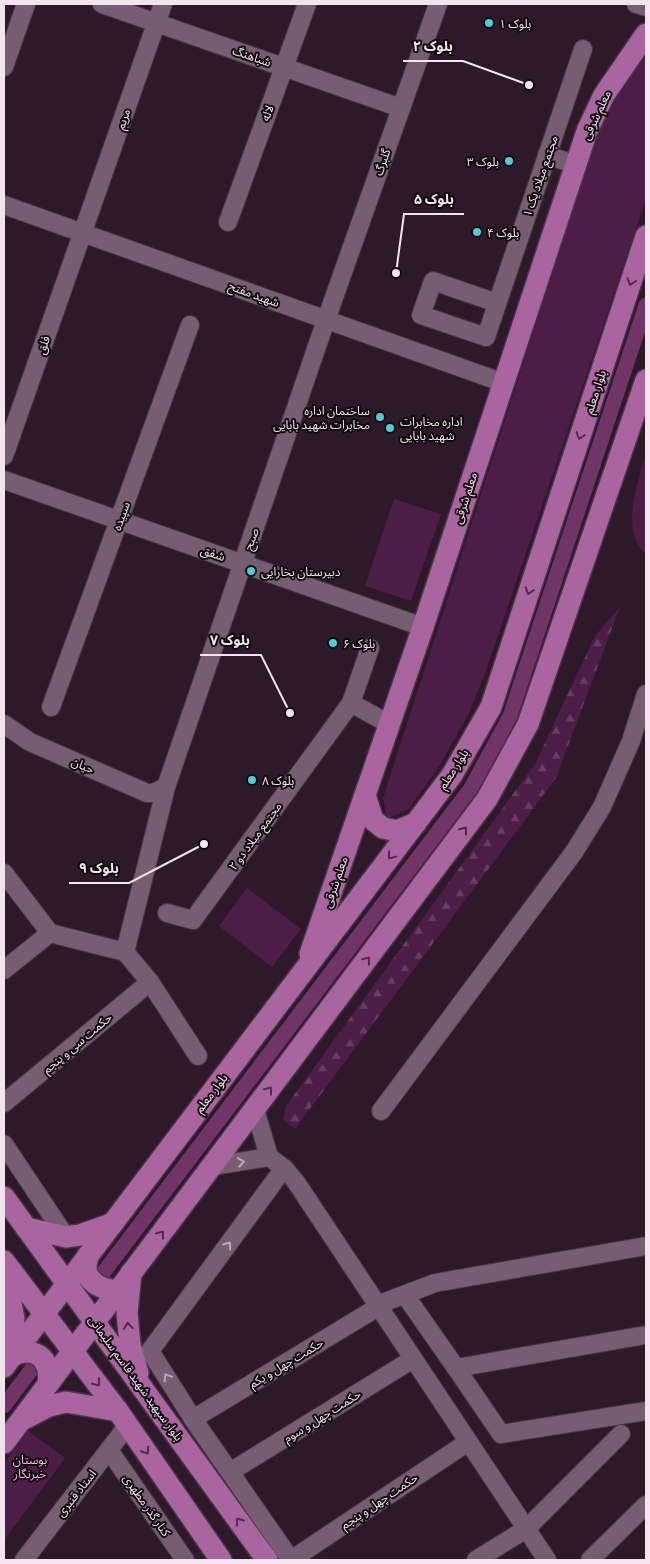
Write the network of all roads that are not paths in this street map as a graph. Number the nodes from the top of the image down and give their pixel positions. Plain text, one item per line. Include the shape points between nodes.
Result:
1 (26, 4) edge
2 (102, 4) edge
3 (164, 4) edge
4 (307, 4) edge
5 (438, 4) edge
6 (636, 4) edge
7 (646, 7) edge
8 (157, 23) junction
9 (646, 34) edge
10 (583, 49) dead end
11 (4, 67) edge
12 (284, 67) junction
13 (401, 108) junction
14 (547, 155) junction
15 (576, 164) junction
16 (4, 206) edge
17 (228, 222) dead end
18 (83, 234) junction
19 (646, 236) edge
20 (497, 303) dead end
21 (326, 320) junction
22 (190, 324) dead end
23 (646, 380) edge
24 (504, 383) junction
25 (4, 456) edge
26 (4, 480) edge
27 (119, 520) junction
28 (242, 564) junction
29 (423, 627) junction
30 (370, 648) dead end
31 (646, 694) edge
32 (351, 703) junction
33 (51, 707) dead end
34 (4, 724) edge
35 (389, 724) junction
36 (166, 787) junction
37 (364, 796) junction
38 (416, 823) junction
39 (4, 873) edge
40 (167, 913) dead end
41 (50, 934) junction
42 (124, 952) junction
43 (4, 970) edge
44 (304, 972) junction
45 (150, 982) junction
46 (198, 1056) dead end
47 (4, 1103) edge
48 (256, 1109) junction
49 (380, 1111) dead end
50 (4, 1144) edge
51 (269, 1157) junction
52 (213, 1166) junction
53 (284, 1168) junction
54 (4, 1197) edge
55 (111, 1224) junction
56 (26, 1228) junction
57 (66, 1236) junction
58 (646, 1246) edge
59 (88, 1255) junction
60 (4, 1260) edge
61 (4, 1270) edge
62 (131, 1273) junction
63 (66, 1284) junction
64 (118, 1290) junction
65 (405, 1295) junction
66 (378, 1306) junction
67 (44, 1314) junction
68 (94, 1322) junction
69 (646, 1335) edge
70 (73, 1351) junction
71 (413, 1359) junction
72 (8, 1362) edge
73 (456, 1368) junction
74 (49, 1383) junction
75 (143, 1390) junction
76 (646, 1411) edge
77 (123, 1418) junction
78 (193, 1419) junction
79 (21, 1420) junction
80 (620, 1434) dead end
81 (468, 1442) junction
82 (4, 1443) edge
83 (109, 1450) junction
84 (218, 1455) junction
85 (202, 1469) junction
86 (230, 1472) junction
87 (646, 1505) edge
88 (526, 1529) junction
89 (205, 1538) junction
90 (24, 1560) edge
91 (185, 1560) edge
92 (204, 1560) edge
93 (221, 1560) edge
94 (267, 1560) edge
95 (291, 1560) edge
96 (476, 1560) edge
97 (547, 1560) edge
98 (590, 1560) edge

1 - 11 street
2 - 8 street, شباهنگ
3 - 8 street, مریم
4 - 12 street, لاله
5 - 13 street, گلبرگ
6 - 7 street
8 - 12 street, شباهنگ
8 - 18 street, مریم
9 - 15 main road, معلم شرقی via 604,95
10 - 14 street, مجتمع میلاد یک ۱
12 - 13 street, شباهنگ
12 - 17 street, لاله
13 - 21 street, گلبرگ
14 - 15 street
14 - 20 street, مجتمع میلاد یک ۱
15 - 24 main road, معلم شرقی
16 - 18 street, شهید مفتح
18 - 21 street, شهید مفتح
18 - 25 street, فلق
19 -> 38 main road, بلوار معلم via 491,708 452,775
21 - 24 street, شهید مفتح
21 - 28 street, صبح
22 - 27 street, سپیده
48 -> 23 main road via 487,799 528,724
24 - 29 main road, معلم شرقی
26 - 27 street, شفق
27 - 28 street, شفق
27 - 33 street, سپیده
28 - 29 street, شفق
28 - 36 street, صبح
29 - 35 main road, معلم شرقی
30 - 32 street, مجتمع میلاد دو ۲
31 - 49 street via 632,741 602,807 574,852
32 - 35 street
32 - 40 street, مجتمع میلاد دو ۲ via 192,920
34 - 36 street, حیان via 30,742 147,793
35 - 37 main road, معلم شرقی
36 - 42 street, صبح
37 - 38 main road via 373,820 383,828 397,831
37 - 44 main road, معلم شرقی
38 -> 44 main road, بلوار معلم
39 - 41 street
41 - 42 street
41 - 43 street
42 - 45 street
44 - 55 main road, بلوار معلم
45 - 46 street
45 - 47 street, حکمت سی و پنجم
48 - 51 street
48 - 52 main road
50 - 57 street
52 -> 51 street
51 - 53 street
62 -> 52 main road
53 - 66 street
78 -> 53 street via 150,1351
54 - 56 main road, بلوار سپهبد شهید قاسم سلیمانی
55 - 57 main road via 80,1235
55 - 59 main road, بلوار معلم
56 - 57 main road
56 - 63 main road, بلوار سپهبد شهید قاسم سلیمانی
58 - 65 street, حکمت چهل و یکم via 435,1283
59 - 63 main road, بلوار معلم
59 - 64 main road via 86,1267 95,1283 106,1289
60 - 67 main road
61 - 72 main road via 14,1318
62 - 64 main road
75 -> 62 main road via 130,1345 127,1313
63 - 67 main road, بلوار معلم
63 - 68 main road, بلوار سپهبد شهید قاسم سلیمانی
64 - 68 main road
65 - 66 street, حکمت چهل و یکم
65 - 73 street
66 - 71 street
66 - 78 street, حکمت چهل و یکم
67 - 70 main road
67 - 72 main road, بلوار معلم
68 - 70 main road
68 - 75 main road, بلوار سپهبد شهید قاسم سلیمانی
69 - 73 street
70 - 74 main road
70 -> 77 main road
71 - 81 street
71 - 86 street, حکمت چهل و سوم
72 - 74 main road via 20,1352 32,1352 46,1363
73 - 76 street via 501,1434
74 - 79 main road
75 - 85 main road, بلوار سپهبد شهید قاسم سلیمانی
77 - 79 main road via 66,1402 49,1406
77 - 83 street, استاد قنبری
77 -> 89 main road
78 - 84 street
79 - 82 main road
80 - 88 street
81 - 88 street
81 - 95 street, حکمت چهل و پنجم
83 - 90 street, استاد قنبری
83 - 91 street, کنار گذر مطهری
84 - 85 street
84 - 86 street
94 -> 85 main road, بلوار سپهبد شهید قاسم سلیمانی
86 - 95 street
87 - 98 street
88 - 96 street
88 - 97 street
89 - 92 main road
89 - 93 main road

